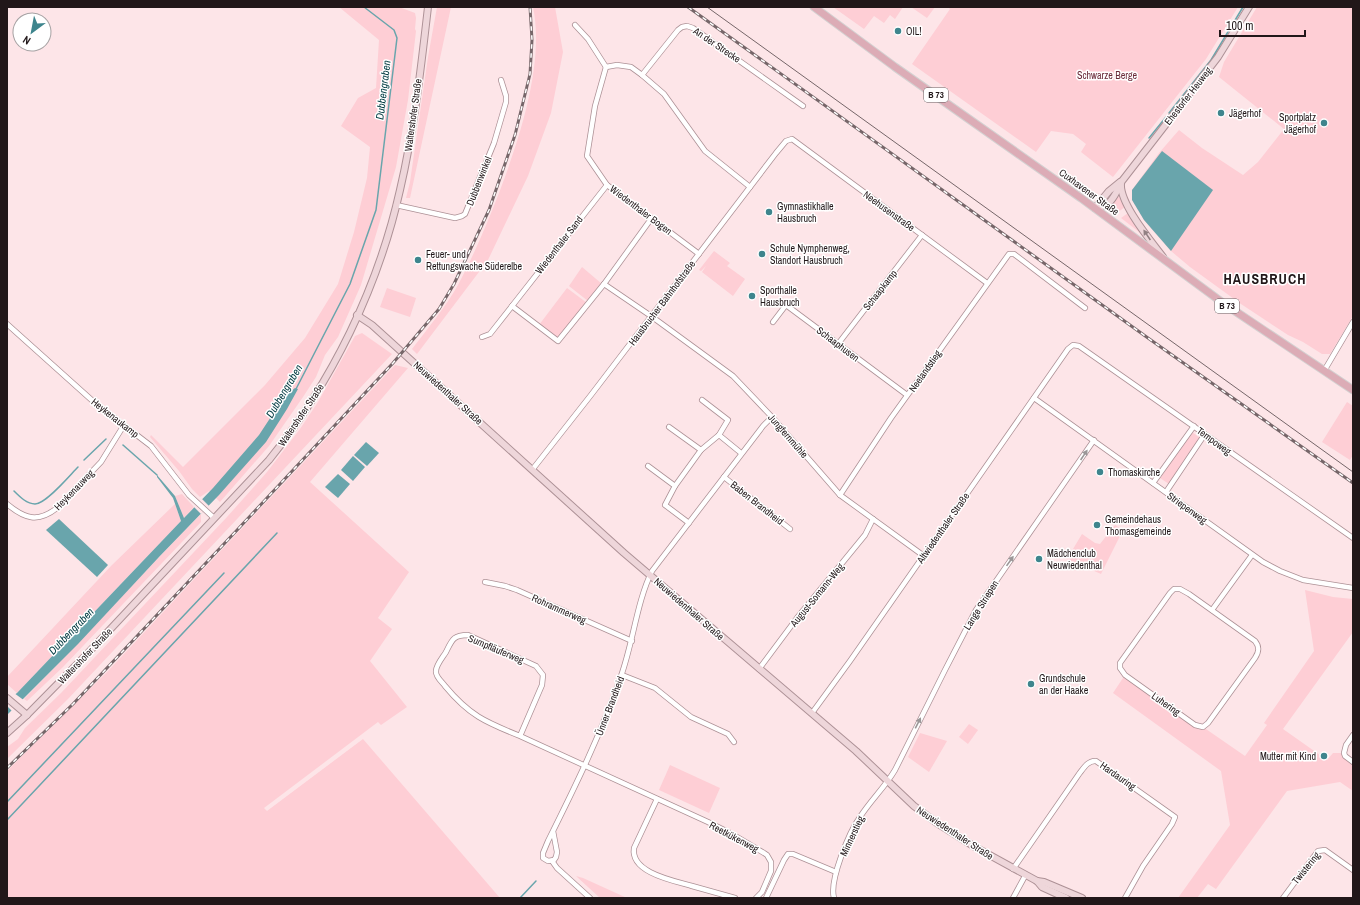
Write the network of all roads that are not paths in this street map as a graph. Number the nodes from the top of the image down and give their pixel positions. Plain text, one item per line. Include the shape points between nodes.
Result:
1 (428, 7) edge
2 (814, 7) edge
3 (1249, 7) edge
4 (576, 24) dead end
5 (606, 67) junction
6 (642, 74) junction
7 (501, 80) dead end
8 (803, 106) dead end
9 (792, 138) joint
10 (1122, 181) junction
11 (607, 185) junction
12 (750, 187) junction
13 (396, 205) junction
14 (1095, 208) junction
15 (651, 219) junction
16 (922, 235) junction
17 (699, 254) junction
18 (1165, 260) junction
19 (987, 283) junction
20 (604, 284) junction
21 (512, 306) junction
22 (1085, 308) dead end
23 (357, 315) junction
24 (651, 316) junction
25 (773, 322) dead end
26 (1353, 322) edge
27 (7, 324) edge
28 (482, 337) dead end
29 (838, 344) junction
30 (1075, 345) joint
31 (1324, 371) junction
32 (1353, 390) edge
33 (907, 395) junction
34 (1034, 398) junction
35 (702, 400) dead end
36 (772, 417) junction
37 (124, 425) junction
38 (1194, 426) junction
39 (669, 427) dead end
40 (1204, 434) junction
41 (719, 435) junction
42 (1094, 440) junction
43 (701, 450) junction
44 (742, 453) junction
45 (648, 466) dead end
46 (532, 470) junction
47 (724, 477) junction
48 (1153, 483) junction
49 (675, 486) junction
50 (1166, 492) junction
51 (840, 495) junction
52 (7, 504) edge
53 (214, 518) junction
54 (873, 519) junction
55 (689, 523) junction
56 (790, 529) dead end
57 (1353, 538) edge
58 (1252, 555) junction
59 (924, 556) junction
60 (650, 576) junction
61 (485, 582) dead end
62 (1353, 588) edge
63 (1212, 610) junction
64 (632, 641) junction
65 (759, 669) junction
66 (622, 675) junction
67 (7, 698) edge
68 (812, 713) junction
69 (27, 715) junction
70 (7, 733) edge
71 (520, 736) junction
72 (1353, 736) edge
73 (734, 742) dead end
74 (1353, 762) edge
75 (585, 765) junction
76 (888, 782) junction
77 (657, 799) junction
78 (553, 831) junction
79 (552, 861) junction
80 (1013, 869) junction
81 (1353, 870) edge
82 (836, 872) junction
83 (1025, 876) junction
84 (1037, 882) junction
85 (590, 898) edge
86 (735, 898) edge
87 (756, 898) edge
88 (766, 898) edge
89 (834, 898) edge
90 (1012, 898) edge
91 (1066, 898) edge
92 (1082, 898) edge
93 (1125, 898) edge
94 (1283, 898) edge

1 - 13 main road, Waltershofer Straße via 411,133
2 - 14 main road, Cuxhavener Straße / B 73
3 - 10 main road, Ehestorfer Heuweg via 1218,57
4 - 5 street
5 - 6 street via 631,67
5 - 11 street, Wiedenthaler Bogen via 595,106 587,156
6 - 8 street, An der Strecke via 678,30 682,26 687,26
6 - 12 street via 664,94 705,151
7 - 13 street, Dubbenwinkel via 506,102 494,143 465,214 455,218
9 - 12 street, Hausbrucher Bahnhofstraße via 786,141
9 - 16 street, Neehusenstraße
10 - 14 main road, Ehestorfer Heuweg via 1107,205
18 -> 10 main road via 1138,223 1124,198 1121,190
11 - 15 street, Wiedenthaler Bogen
11 - 21 street, Wiedenthaler Sand
12 - 17 street, Hausbrucher Bahnhofstraße
13 - 23 main road, Waltershofer Straße via 381,256
14 - 18 main road, Cuxhavener Straße / B 73
15 - 17 street, Wiedenthaler Bogen
15 - 20 street
16 - 19 street, Neehusenstraße
16 - 29 street, Schaapkamp
17 - 24 street, Hausbrucher Bahnhofstraße
18 - 31 main road, Cuxhavener Straße / B 73 via 1223,303
19 - 22 street, Neelandstieg via 1006,256 1014,254
19 - 33 street, Neelandstieg
20 - 21 street via 558,341
20 - 24 street
21 - 28 street, Wiedenthaler Sand via 490,334
23 - 46 main road, Neuwiedenthaler Straße via 372,325
23 - 53 main road, Waltershofer Straße via 320,388 289,434 269,460
24 - 36 street, Jungfernmühle via 733,376
24 - 46 street, Hausbrucher Bahnhofstraße
25 - 29 street, Schaaphusen via 786,305
26 - 31 street
27 - 37 street, Heykenaukamp via 95,403
29 - 33 street, Schaaphusen
30 - 34 street, Altwiedenthaler Straße via 1068,349
30 - 38 street, Tempoweg
31 - 32 main road, Cuxhavener Straße / B 73
33 - 51 street, Neelandstieg
34 - 42 street, Striepenweg
34 - 59 street, Altwiedenthaler Straße
35 - 41 street via 728,420
36 - 44 street, Baben Brandheid
36 - 51 street, Jungfernmühle
37 - 52 street, Heykenauweg via 99,464 51,513 40,518 27,517
37 - 53 street, Heykenaukamp via 151,446 196,501
38 - 40 street, Tempoweg
38 - 48 street
39 - 43 street
40 - 50 street
40 - 57 street, Tempoweg
41 - 43 street
41 - 44 street
42 - 48 street, Striepenweg
76 -> 42 street, Lange Striepen via 976,610
43 - 49 street
44 - 47 street, Baben Brandheid
45 - 49 street
46 - 60 main road, Neuwiedenthaler Straße
47 - 55 street, Baben Brandheid
47 - 56 street, Baben Brandheid
48 - 50 street, Striepenweg
49 - 55 street via 665,505
50 - 58 street, Striepenweg
51 - 54 street, Jungfernmühle
53 - 69 main road, Waltershofer Straße
54 - 59 street, Jungfernmühle
54 - 65 street, August-Somann-Weg via 866,535 797,618
55 - 60 street, Baben Brandheid
58 - 62 street, Striepenweg via 1298,579
58 - 63 street
59 - 68 street, Altwiedenthaler Straße
60 - 64 street, Ünner Brandheid
60 - 65 main road, Neuwiedenthaler Straße
61 - 64 street, Rohrammerweg via 517,590
63 - 63 street, Luhering via 1183,590 1174,589 1119,666 1126,675 1200,727 1208,723 1259,649 1256,642
64 - 66 street, Ünner Brandheid
65 - 68 main road, Neuwiedenthaler Straße
66 - 73 street via 655,688 692,717 728,734
66 - 75 street, Ünner Brandheid via 603,727
67 - 69 main road
68 - 76 main road, Neuwiedenthaler Straße
69 - 70 main road, Waltershofer Straße
71 - 71 street, Sumpfläuferweg via 471,712 456,700 436,675 436,669 453,639 459,635 468,635 536,666 543,675 542,685
71 - 75 street, Sumpfläuferweg
72 - 74 street via 1344,749 1344,753
75 - 77 street, Reetkükenweg
75 - 78 street, Ünner Brandheid
76 - 80 main road, Neuwiedenthaler Straße via 937,823
76 - 82 street, Minnerstieg via 859,818
77 - 86 street via 636,843 634,851 637,862 661,877
77 - 87 street, Reetkükenweg via 732,834 767,856 771,864 770,874 762,892
78 - 79 street via 557,852
78 - 79 street, Ünner Brandheid via 542,855 546,861
79 - 85 street
80 - 83 main road, Neuwiedenthaler Straße
80 - 93 street, Hardauring via 1079,774 1093,760 1175,817
81 - 94 street, Twistering via 1324,850 1318,851
82 - 88 street via 788,854
82 - 89 street, Minnerstieg via 832,889
83 - 84 main road, Neuwiedenthaler Straße
83 - 90 street
84 - 91 main road, Neuwiedenthaler Straße
84 - 92 main road, Neuwiedenthaler Straße via 1044,882

